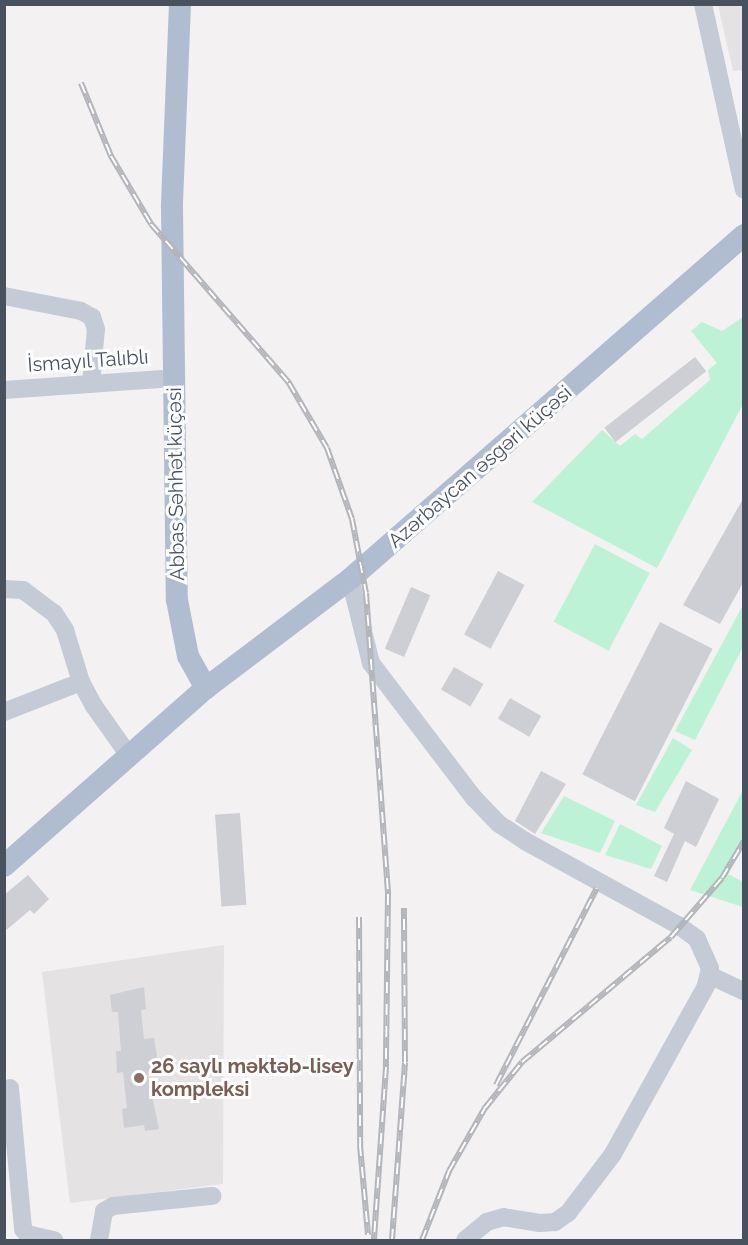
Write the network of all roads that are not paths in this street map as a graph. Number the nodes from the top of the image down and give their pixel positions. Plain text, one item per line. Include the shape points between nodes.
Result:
1 (180, 4) edge
2 (703, 4) edge
3 (744, 190) edge
4 (744, 235) edge
5 (4, 296) edge
6 (174, 378) junction
7 (91, 384) junction
8 (4, 390) edge
9 (350, 579) junction
10 (4, 589) edge
11 (81, 682) junction
12 (206, 688) junction
13 (4, 712) edge
14 (130, 757) junction
15 (4, 866) edge
16 (709, 975) junction
17 (744, 991) edge
18 (10, 1088) dead end
19 (212, 1196) dead end
20 (54, 1240) edge
21 (99, 1240) edge
22 (465, 1240) edge

1 - 6 main road, Abbas Səhhət küçəsi via 172,207
2 - 3 street
4 - 9 main road, Azərbaycan əsgəri küçəsi
5 - 7 street via 81,312 92,318 96,330
6 - 7 street, İsmayıl Talıblı
6 - 12 main road, Abbas Səhhət küçəsi via 177,600 188,656
7 - 8 street, İsmayıl Talıblı
9 - 12 main road, Azərbaycan əsgəri küçəsi
9 - 16 street via 371,663 474,798 499,824 525,841 697,939 707,956
10 - 11 street via 22,590 54,613 65,630
11 - 13 street
11 - 14 street via 106,726
12 - 14 main road
14 - 15 main road
16 - 17 street
16 - 22 street via 613,1155 568,1213 555,1222 540,1223 504,1217 487,1222
18 - 20 street via 23,1229 27,1234
19 - 21 street via 113,1206 104,1211

